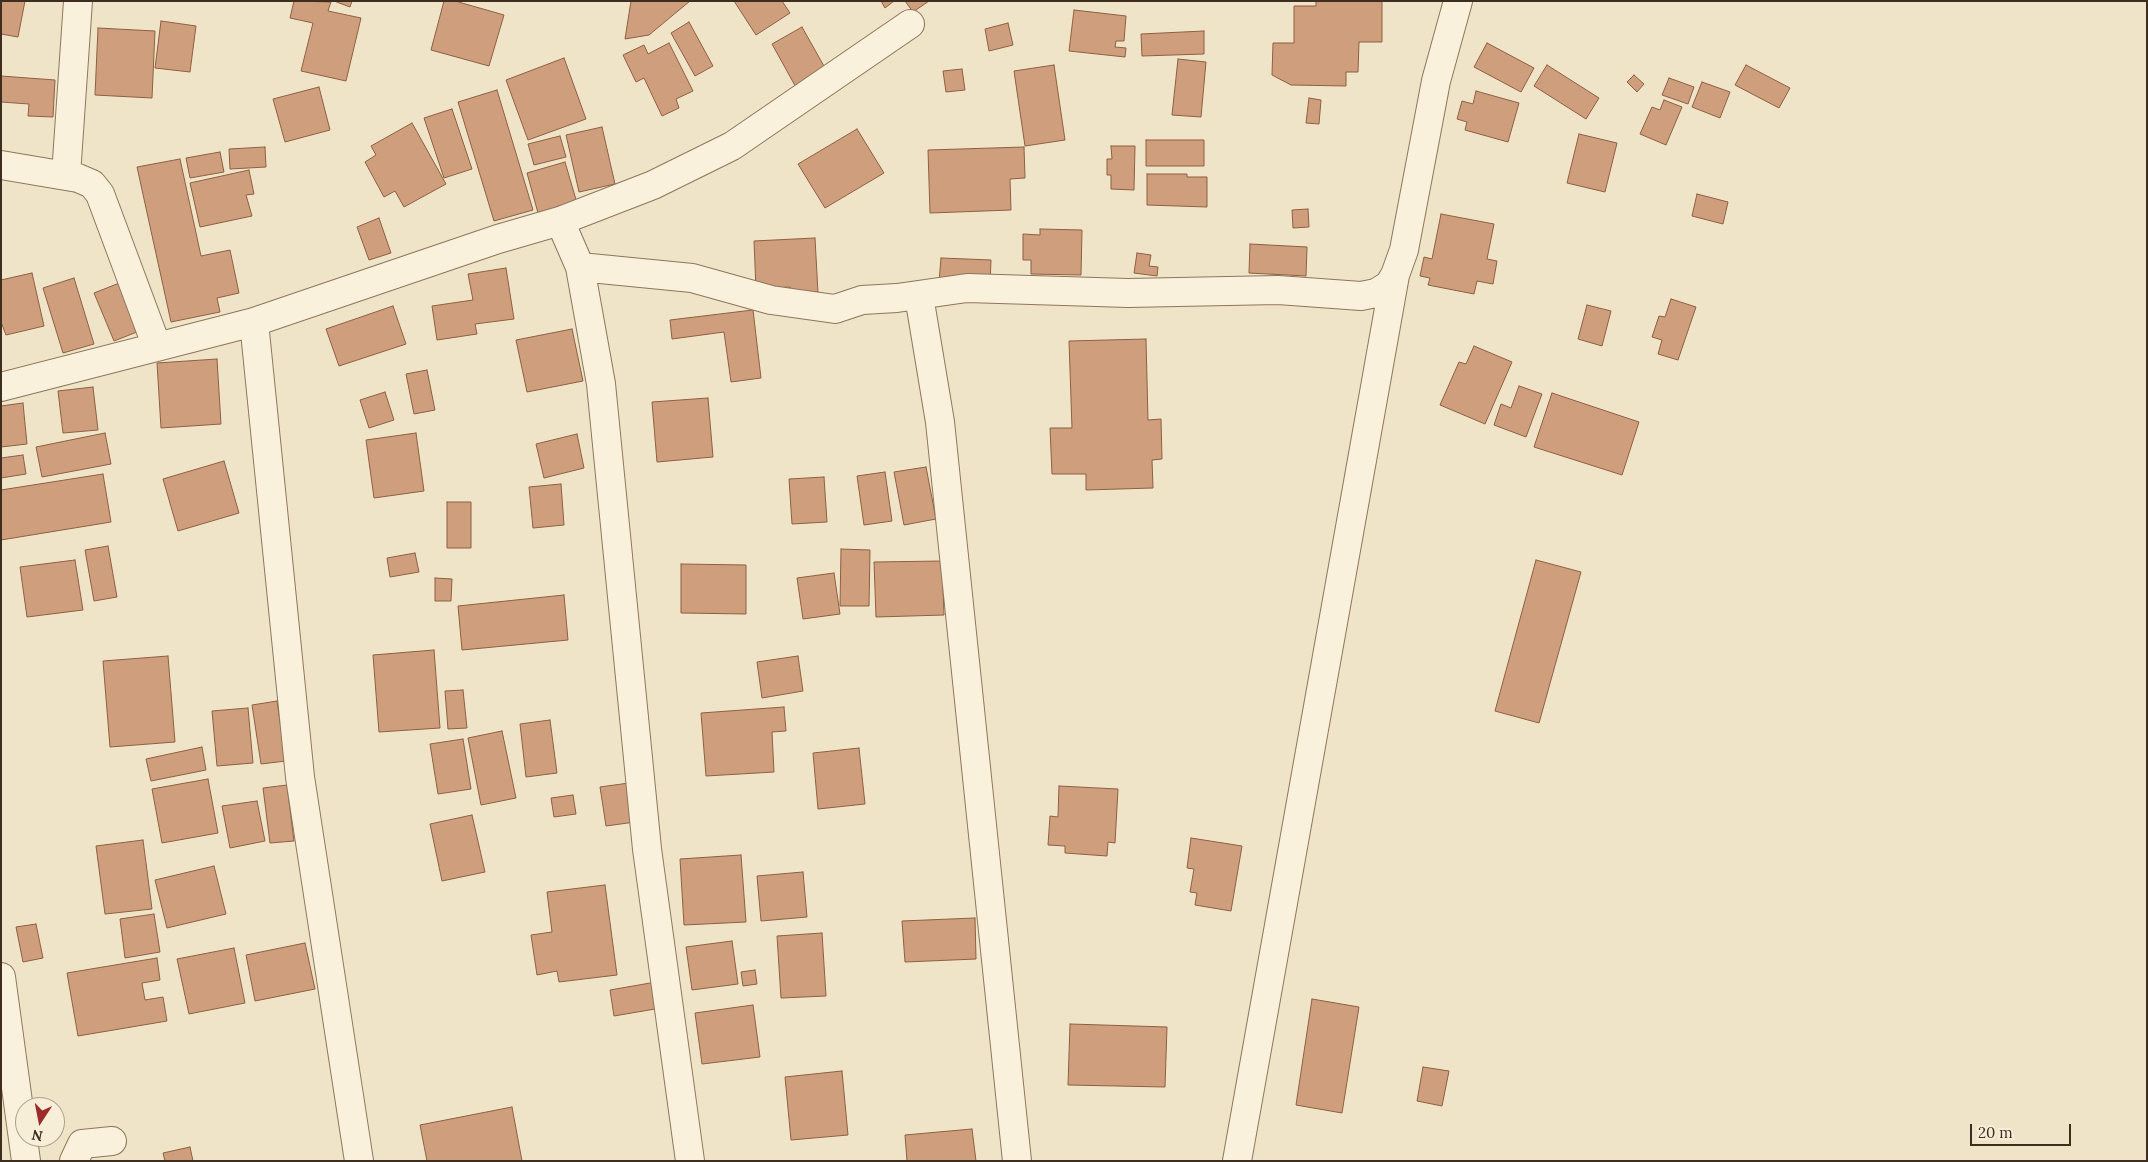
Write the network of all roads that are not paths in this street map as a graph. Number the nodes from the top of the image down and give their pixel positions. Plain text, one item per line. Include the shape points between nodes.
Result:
1 (78, 1) edge
2 (1458, 1) edge
3 (910, 24) dead end
4 (1, 165) edge
5 (66, 175) junction
6 (560, 221) junction
7 (580, 267) junction
8 (1395, 275) junction
9 (920, 296) junction
10 (254, 322) junction
11 (157, 347) junction
12 (1, 387) edge
13 (1, 977) edge
14 (112, 1141) dead end
15 (26, 1161) edge
16 (74, 1161) edge
17 (359, 1161) edge
18 (690, 1161) edge
19 (1017, 1161) edge
20 (1237, 1161) edge

1 - 5 street
2 - 8 street via 1436,81 1404,250
3 - 6 street via 732,146 653,185
4 - 5 street
5 - 11 street via 92,184 100,194
6 - 7 street
6 - 10 street
7 - 9 street via 692,278 771,300 835,309 862,300
7 - 18 street via 601,384 648,848
8 - 9 street via 1389,285 1376,293 1361,296 1278,290 1128,293 967,288
8 - 20 street
9 - 19 street via 940,422
10 - 11 street
10 - 17 street via 300,776
11 - 12 street
13 - 15 street
14 - 16 street via 82,1144

